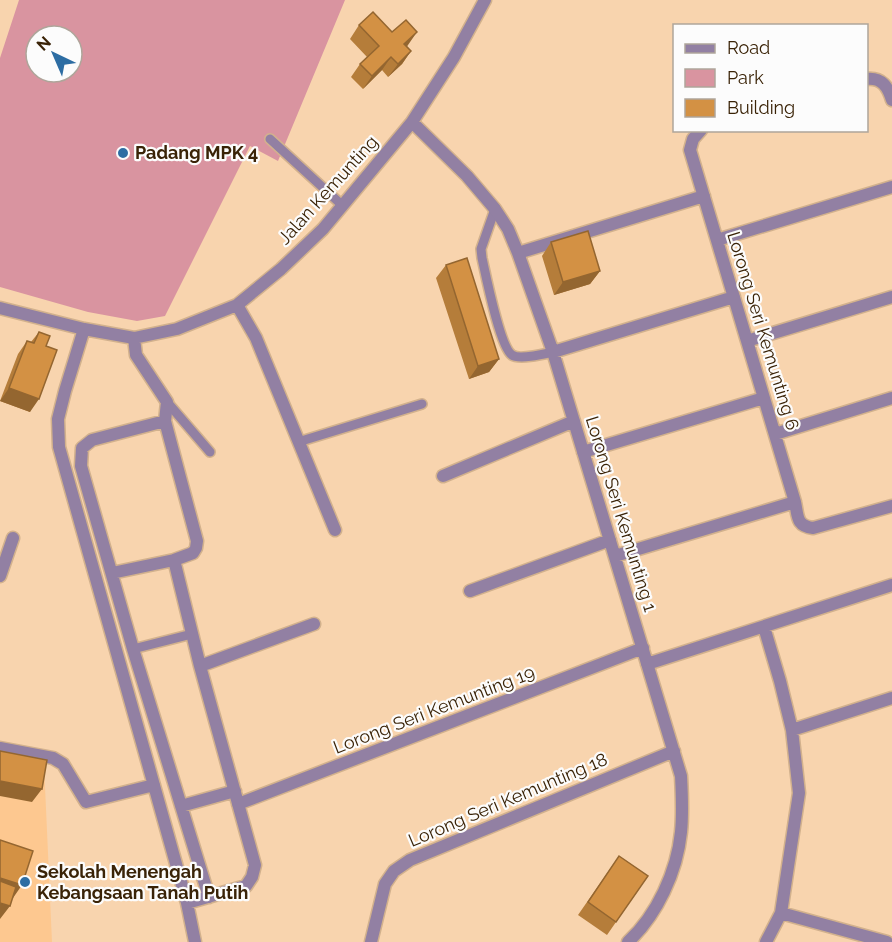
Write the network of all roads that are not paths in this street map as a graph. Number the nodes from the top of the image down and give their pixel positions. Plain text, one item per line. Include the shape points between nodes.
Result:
1 (485, 0) edge
2 (868, 79) edge
3 (890, 95) edge
4 (412, 122) junction
5 (699, 132) edge
6 (270, 139) dead end
7 (892, 188) edge
8 (704, 196) junction
9 (343, 206) junction
10 (495, 209) junction
11 (717, 240) junction
12 (518, 253) junction
13 (734, 297) junction
14 (892, 297) edge
15 (237, 305) junction
16 (0, 308) edge
17 (84, 330) junction
18 (135, 338) junction
19 (747, 341) junction
20 (553, 352) junction
21 (764, 398) junction
22 (892, 398) edge
23 (167, 402) junction
24 (422, 404) dead end
25 (165, 421) junction
26 (574, 421) junction
27 (775, 434) junction
28 (298, 442) junction
29 (210, 452) dead end
30 (583, 452) junction
31 (443, 476) dead end
32 (795, 502) junction
33 (892, 506) edge
34 (335, 531) dead end
35 (13, 538) dead end
36 (610, 540) junction
37 (615, 556) junction
38 (174, 560) junction
39 (112, 573) junction
40 (0, 576) edge
41 (892, 585) edge
42 (470, 591) dead end
43 (314, 624) dead end
44 (764, 627) junction
45 (192, 634) junction
46 (133, 648) junction
47 (643, 648) junction
48 (647, 664) junction
49 (200, 666) junction
50 (892, 698) edge
51 (792, 730) junction
52 (0, 748) edge
53 (674, 751) junction
54 (154, 785) junction
55 (235, 791) junction
56 (238, 804) junction
57 (181, 806) junction
58 (209, 897) junction
59 (187, 903) junction
60 (781, 913) junction
61 (195, 942) edge
62 (371, 942) edge
63 (628, 942) edge
64 (766, 942) edge
65 (887, 942) edge

1 - 4 street, Jalan Kemunting
2 - 3 street via 881,80
4 - 9 street, Jalan Kemunting
4 - 10 street, Lorong Seri Kemunting 1
5 - 8 street, Lorong Seri Kemunting 6 via 690,150
6 - 9 lane
7 - 11 street
8 - 11 street, Lorong Seri Kemunting 6
8 - 12 street
9 - 15 street, Jalan Kemunting via 281,269
10 - 12 street, Lorong Seri Kemunting 1
10 - 20 lane via 482,258 507,349 518,358
11 - 13 street, Lorong Seri Kemunting 6
12 - 20 street, Lorong Seri Kemunting 1
13 - 19 street, Lorong Seri Kemunting 6
13 - 20 street
14 - 19 street
15 - 18 street, Jalan Kemunting via 177,329
15 - 28 street via 256,338
16 - 17 street, Jalan Kemunting
17 - 18 street, Jalan Kemunting
17 - 54 street via 58,419 59,447
18 - 23 street via 136,355
19 - 21 street, Lorong Seri Kemunting 6
20 - 26 street, Lorong Seri Kemunting 1
21 - 27 street, Lorong Seri Kemunting 6
21 - 30 street
22 - 27 street
23 - 25 street
23 - 29 lane
24 - 28 lane
25 - 38 street via 197,541 193,553
25 - 39 street via 92,440 82,448 81,466
26 - 30 street, Lorong Seri Kemunting 1
26 - 31 street
27 - 32 street, Lorong Seri Kemunting 6
28 - 34 street
30 - 36 street, Lorong Seri Kemunting 1
32 - 33 street, Lorong Seri Kemunting 6 via 800,523 813,528
32 - 37 street
35 - 40 street
36 - 37 street, Lorong Seri Kemunting 1
36 - 42 street
37 - 47 street, Lorong Seri Kemunting 1
38 - 39 street
38 - 45 street
39 - 46 street
41 - 44 street
43 - 49 street
44 - 48 street
44 - 51 street
45 - 46 lane
45 - 49 street
46 - 57 street
47 - 48 street, Lorong Seri Kemunting 1
47 - 56 street, Lorong Seri Kemunting 19
48 - 53 street, Lorong Seri Kemunting 1
49 - 55 street
50 - 51 street
51 - 60 street via 800,793
52 - 54 street via 53,758 63,764 86,802
53 - 62 street, Lorong Seri Kemunting 18 via 410,860 394,871 385,884
53 - 63 street, Lorong Seri Kemunting 1 via 681,776 683,808 675,862 651,916
54 - 59 street
55 - 56 street
55 - 57 street
56 - 58 street via 255,865 252,877 246,886
57 - 58 street
58 - 59 street
59 - 61 street
60 - 64 street
60 - 65 street

